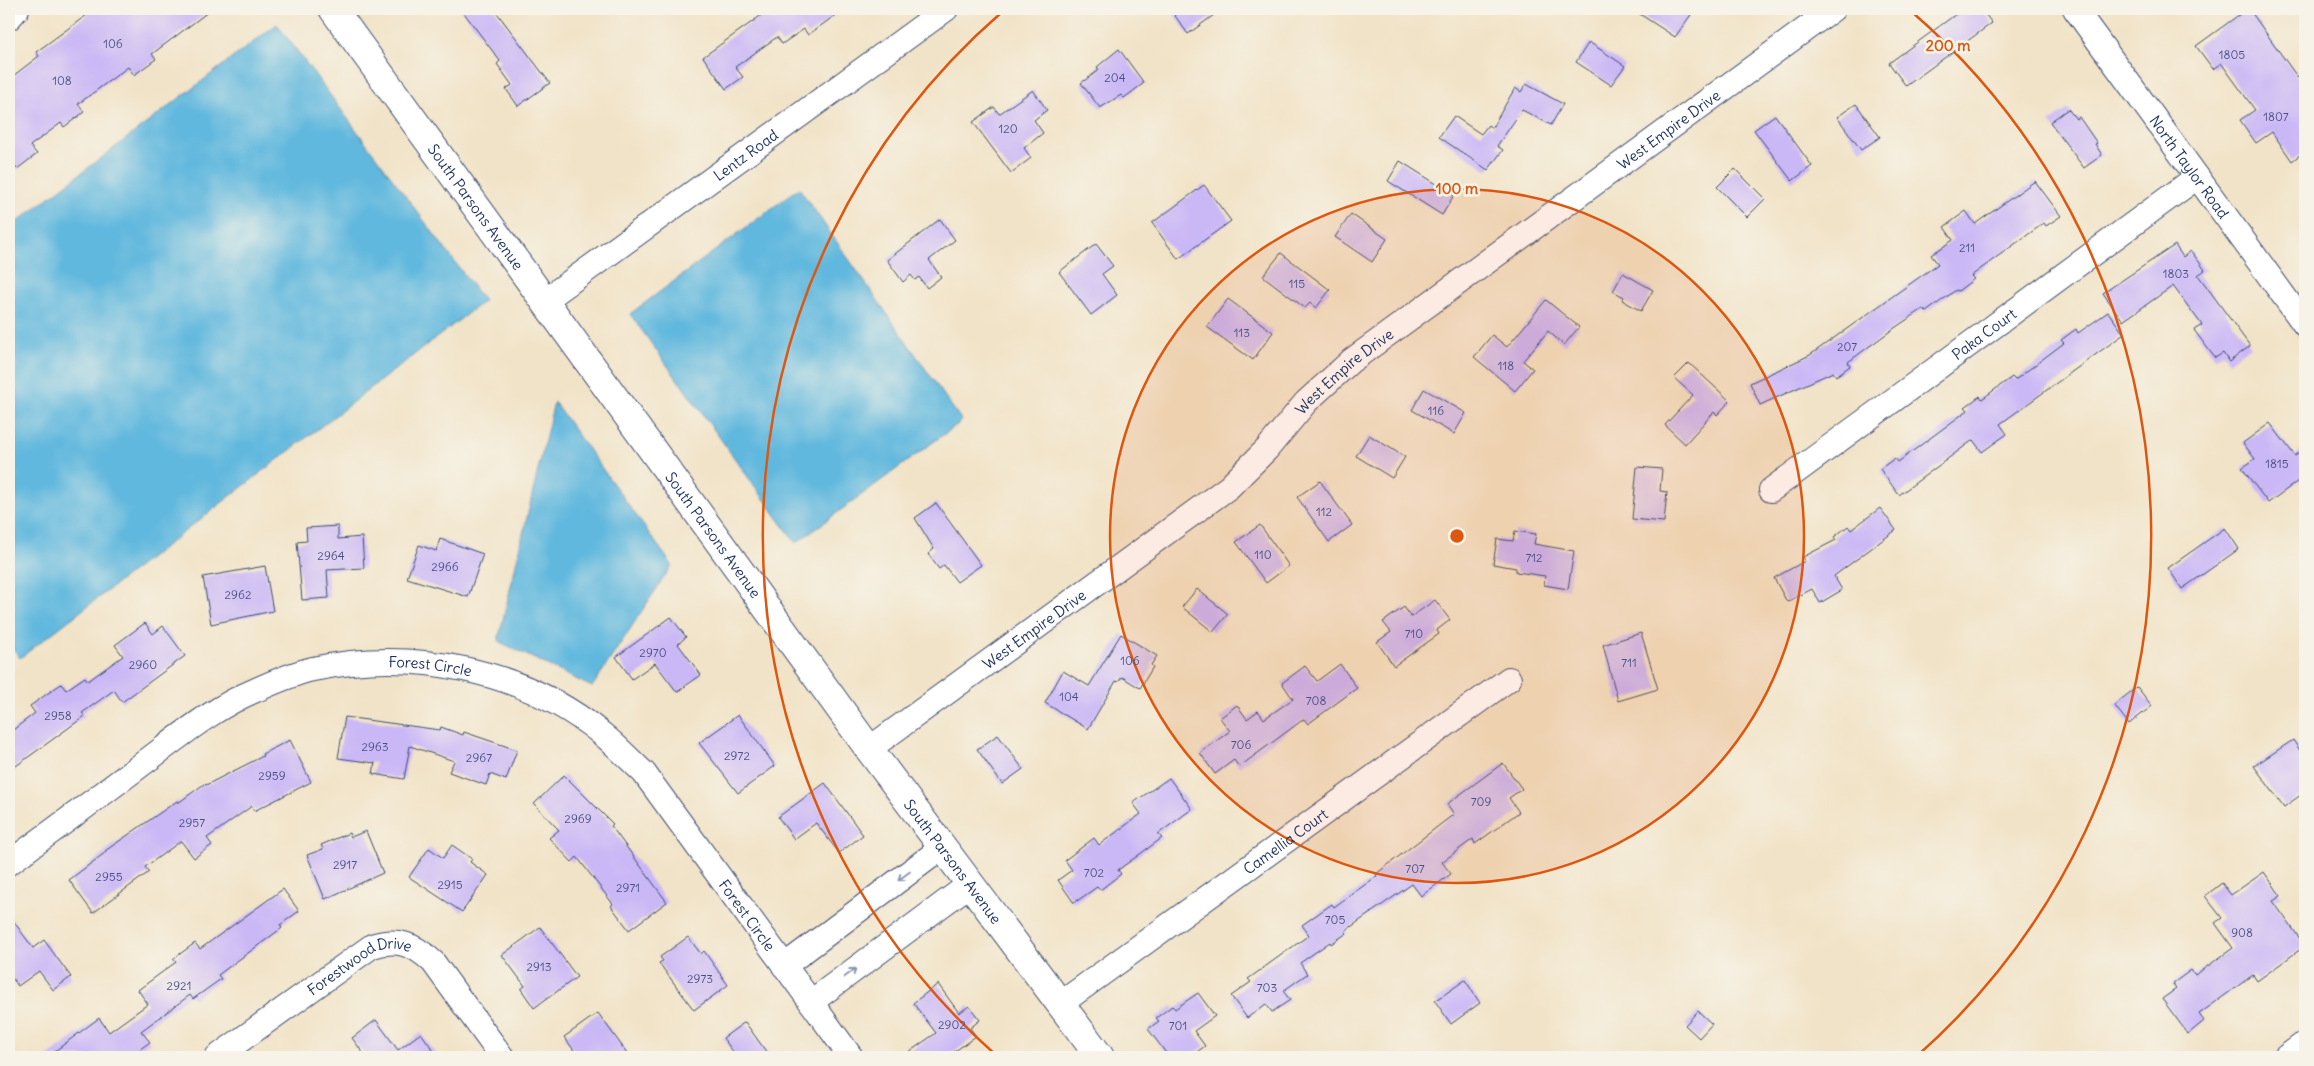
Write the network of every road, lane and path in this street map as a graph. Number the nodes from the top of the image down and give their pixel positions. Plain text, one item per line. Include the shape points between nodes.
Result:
1 (17, 9) edge
2 (333, 9) edge
3 (946, 9) edge
4 (1833, 9) edge
5 (2075, 9) edge
6 (9, 18) edge
7 (2197, 177) junction
8 (544, 301) junction
9 (2305, 325) edge
10 (1770, 490) dead end
11 (1508, 679) dead end
12 (869, 749) junction
13 (943, 847) junction
14 (9, 864) edge
15 (970, 884) junction
16 (784, 966) junction
17 (811, 1002) junction
18 (1060, 1004) junction
19 (2305, 1043) edge
20 (217, 1057) edge
21 (502, 1057) edge
22 (851, 1057) edge
23 (1100, 1057) edge
24 (2286, 1057) edge

1 - 6 street
2 - 8 main road, South Parsons Avenue
3 - 8 street, Lentz Road
4 - 12 street, West Empire Drive via 1351,361 1306,402 1267,449 1229,487
5 - 7 street, North Taylor Road
7 - 9 street, North Taylor Road
7 - 10 street, Paka Court
8 - 12 main road, South Parsons Avenue
11 - 18 street, Camellia Court
12 - 13 main road, South Parsons Avenue
13 - 15 main road, South Parsons Avenue
13 -> 16 street, Forest Circle
14 - 16 street, Forest Circle via 204,718 255,690 312,669 363,662 417,662 466,668 514,684 558,704 602,734 644,773
17 -> 15 street
15 - 18 main road, South Parsons Avenue
16 - 17 street, Forest Circle
17 - 22 street, Forest Circle
18 - 23 main road, South Parsons Avenue
19 - 24 street
20 - 21 street, Forestwood Drive via 372,946 387,942 420,950 433,962

